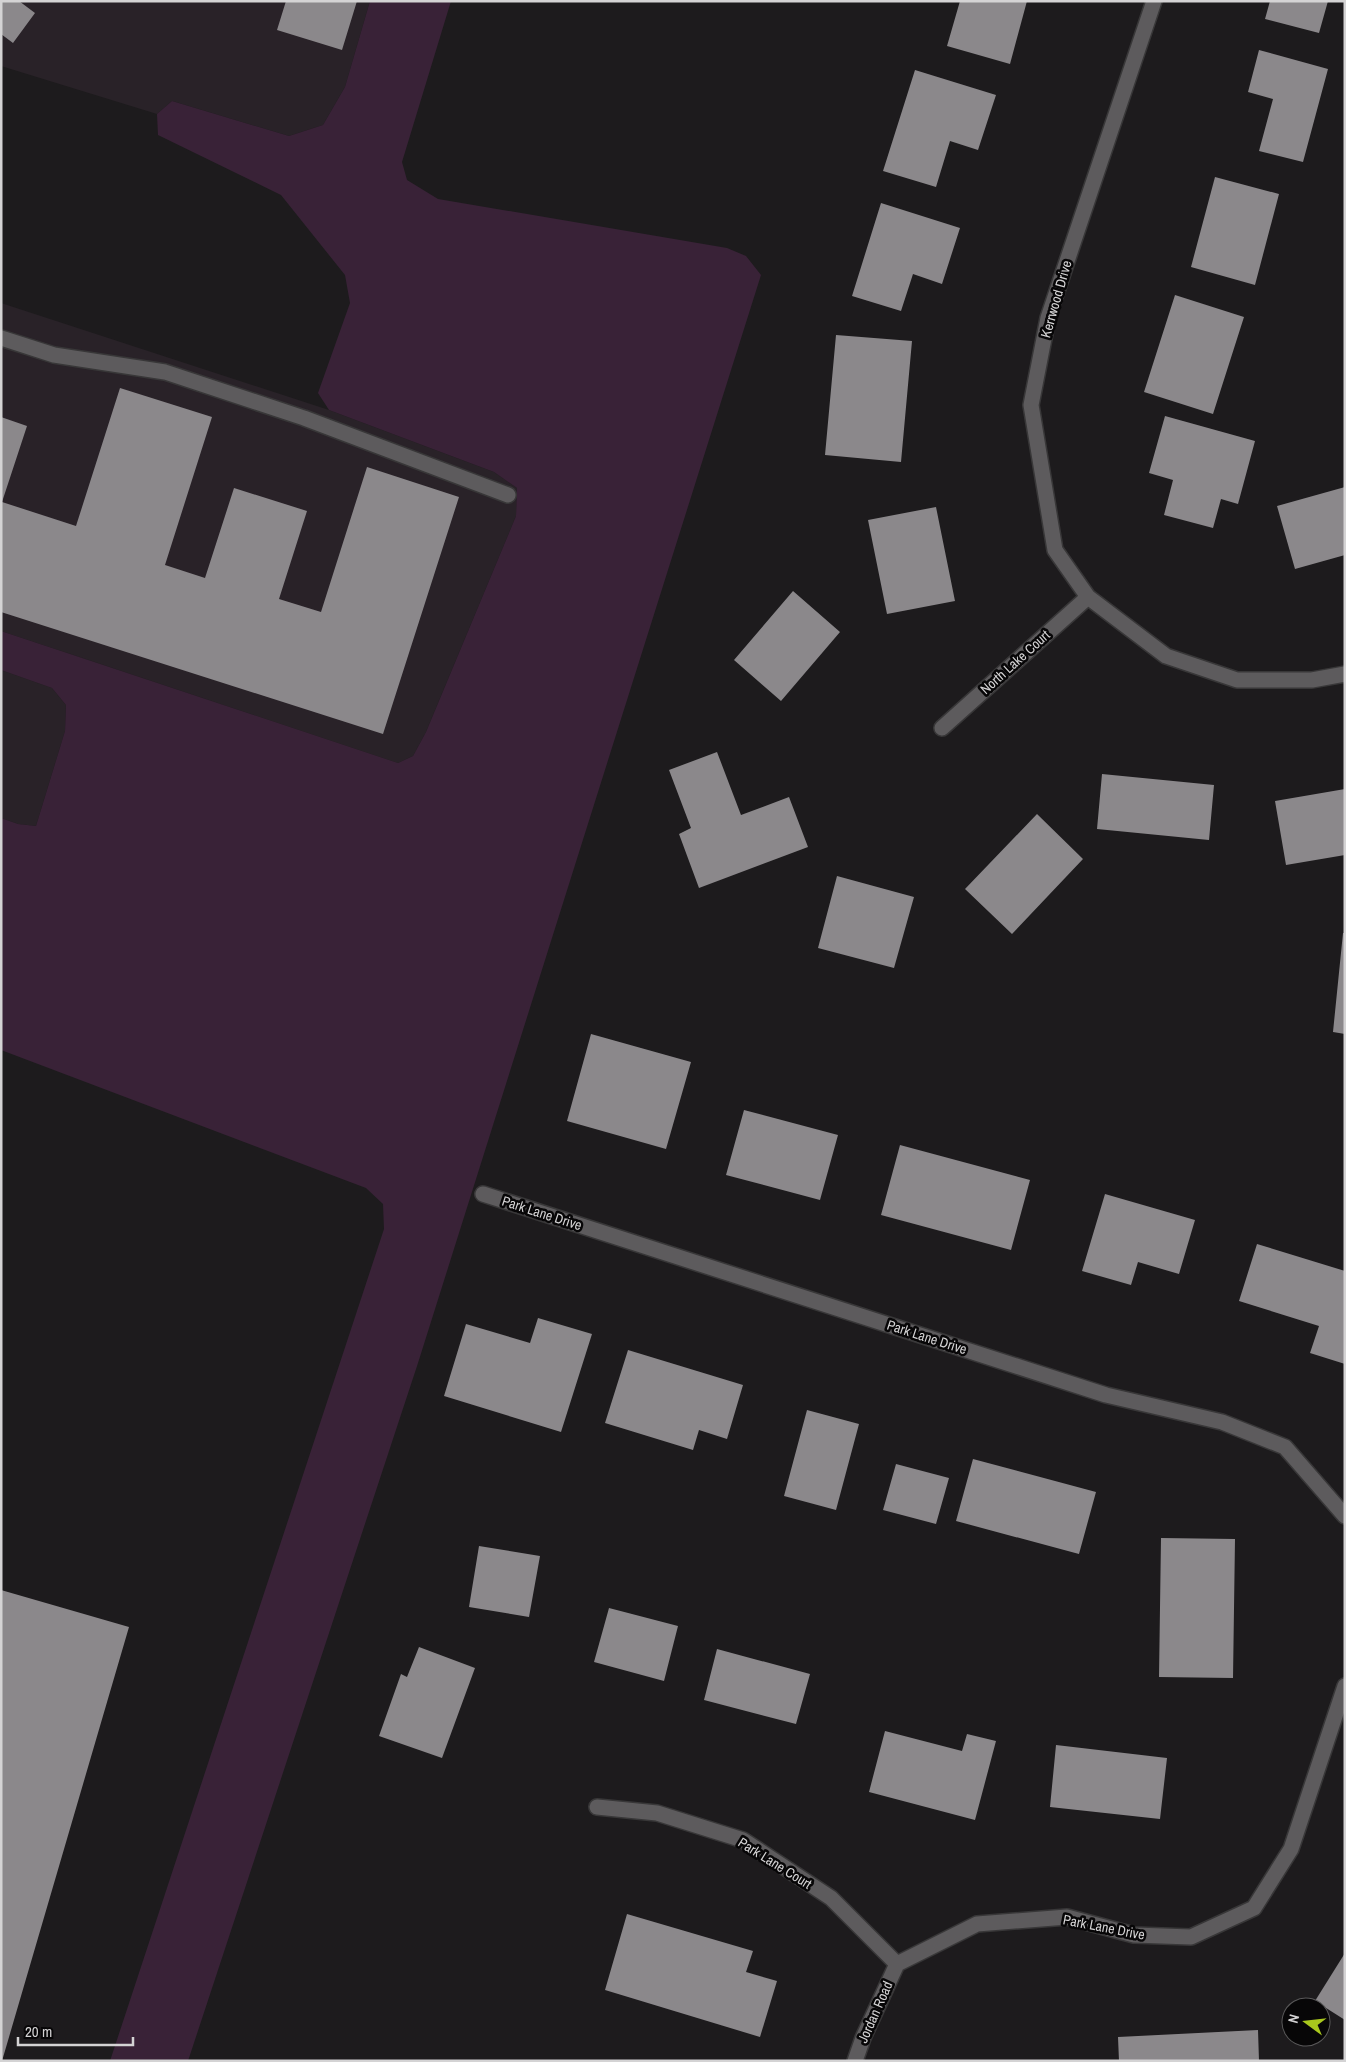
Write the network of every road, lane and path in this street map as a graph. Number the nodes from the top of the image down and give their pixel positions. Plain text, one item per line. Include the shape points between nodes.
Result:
1 (1154, 1) edge
2 (1, 338) edge
3 (508, 495) dead end
4 (1088, 597) junction
5 (1345, 674) edge
6 (942, 728) dead end
7 (483, 1194) dead end
8 (1345, 1516) edge
9 (1345, 1686) edge
10 (597, 1807) dead end
11 (896, 1964) junction
12 (855, 2061) edge

1 - 4 street, Kerrwood Drive via 1048,318 1031,405 1055,550
2 - 3 street via 54,355 165,372 304,418
4 - 5 street, Kerrwood Drive via 1166,656 1237,680 1312,680
4 - 6 street, North Lake Court
7 - 8 street, Park Lane Drive via 1106,1395 1222,1422 1286,1447
9 - 11 street, Park Lane Drive via 1291,1849 1254,1908 1191,1937 1134,1935 1067,1917 977,1924
10 - 11 street, Park Lane Court via 657,1813 743,1840 831,1898
11 - 12 street, Jordan Road

